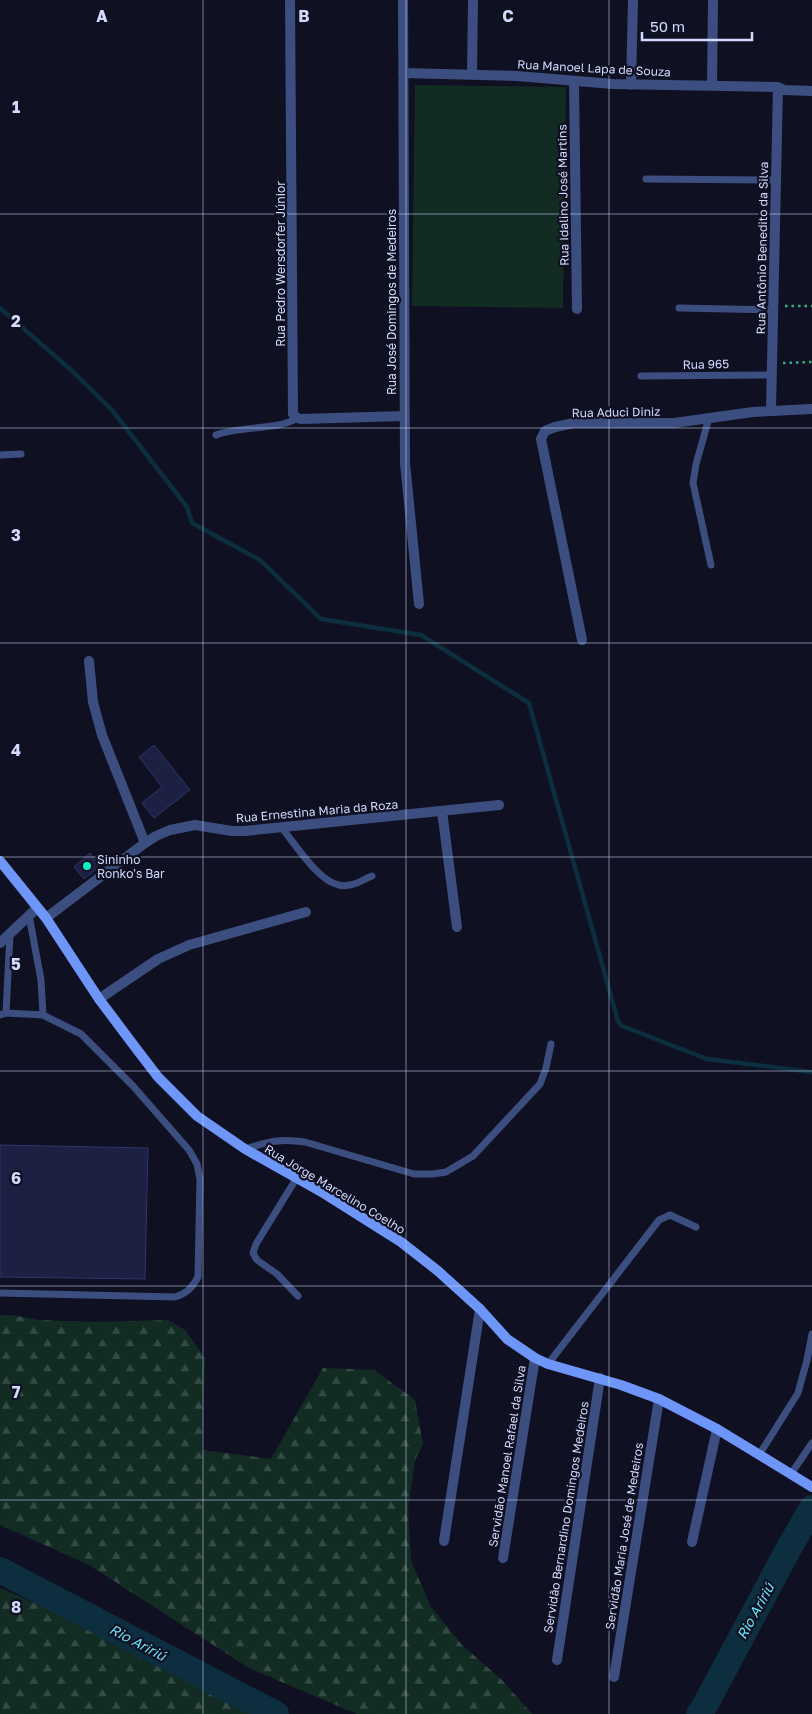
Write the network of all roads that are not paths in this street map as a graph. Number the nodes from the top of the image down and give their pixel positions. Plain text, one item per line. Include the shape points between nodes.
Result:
1 (290, 0) edge
2 (403, 0) edge
3 (473, 0) edge
4 (633, 0) edge
5 (712, 0) edge
6 (403, 73) junction
7 (472, 74) junction
8 (574, 82) junction
9 (631, 85) junction
10 (712, 86) junction
11 (778, 87) junction
12 (812, 91) edge
13 (646, 179) dead end
14 (776, 180) junction
15 (679, 308) dead end
16 (773, 308) junction
17 (577, 309) dead end
18 (772, 375) junction
19 (641, 376) dead end
20 (812, 409) edge
21 (771, 410) junction
22 (404, 416) junction
23 (297, 418) junction
24 (709, 418) junction
25 (216, 435) dead end
26 (0, 454) edge
27 (20, 454) dead end
28 (712, 565) dead end
29 (419, 604) dead end
30 (582, 640) dead end
31 (89, 661) dead end
32 (500, 805) dead end
33 (442, 811) junction
34 (282, 828) junction
35 (145, 843) junction
36 (0, 861) edge
37 (372, 876) dead end
38 (37, 908) junction
39 (306, 912) dead end
40 (29, 915) junction
41 (46, 918) junction
42 (457, 927) dead end
43 (10, 934) junction
44 (0, 943) edge
45 (99, 999) junction
46 (3, 1014) edge
47 (43, 1015) junction
48 (551, 1044) dead end
49 (245, 1149) junction
50 (296, 1179) junction
51 (696, 1227) dead end
52 (0, 1293) edge
53 (298, 1296) dead end
54 (480, 1310) junction
55 (812, 1334) edge
56 (535, 1358) junction
57 (548, 1364) junction
58 (600, 1378) junction
59 (659, 1399) junction
60 (717, 1429) junction
61 (812, 1443) edge
62 (759, 1455) junction
63 (791, 1474) junction
64 (809, 1485) edge
65 (444, 1541) dead end
66 (692, 1542) dead end
67 (503, 1558) dead end
68 (556, 1660) dead end
69 (614, 1677) dead end

1 - 23 street, Rua Pedro Wersdorfer Júnior via 293,414
2 - 6 street, Rua José Domingos de Medeiros
3 - 7 street
4 - 9 street
5 - 10 street
6 - 7 street, Rua Manoel Lapa de Souza
6 - 22 street, Rua José Domingos de Medeiros
7 - 8 street, Rua Manoel Lapa de Souza
8 - 9 street, Rua Manoel Lapa de Souza
8 - 17 street, Rua Idalino José Martins
9 - 10 street, Rua Manoel Lapa de Souza
10 - 11 street, Rua Manoel Lapa de Souza
11 - 12 street, Rua Manoel Lapa de Souza
11 - 14 street, Rua Antônio Benedito da Silva
13 - 14 lane
14 - 16 street, Rua Antônio Benedito da Silva
15 - 16 lane
16 - 18 street, Rua Antônio Benedito da Silva
18 - 19 lane, Rua 965
18 - 21 street, Rua Antônio Benedito da Silva
20 - 21 street, Rua Aduci Diniz
21 - 24 street, Rua Aduci Diniz
22 - 23 street
22 - 29 street, Rua José Domingos de Medeiros via 405,463
23 - 25 lane via 291,422
24 - 28 lane via 693,483
24 - 30 street, Rua Aduci Diniz via 674,423 574,423 545,431 541,439
26 - 27 lane
31 - 35 street via 93,702 102,735
32 - 33 street, Rua Ernestina Maria da Roza
33 - 34 street, Rua Ernestina Maria da Roza
33 - 42 street
34 - 35 street, Rua Ernestina Maria da Roza via 232,831 195,825 170,830
34 - 37 lane via 320,875 330,881 350,885
35 - 41 street, Rua Ernestina Maria da Roza
36 - 38 street, Rua Jorge Marcelino Coelho
38 - 40 street
38 - 41 street, Rua Jorge Marcelino Coelho
39 - 45 street via 189,945 158,959
40 - 43 street
40 - 47 lane via 41,980
41 - 45 street, Rua Jorge Marcelino Coelho
43 - 44 street
43 - 46 lane
45 - 49 street, Rua Jorge Marcelino Coelho via 180,1100 197,1116
46 - 47 lane
47 - 52 lane via 81,1034 133,1086 189,1150 197,1164 200,1179 198,1277 185,1294 175,1296
48 - 49 lane via 540,1084 473,1156 446,1172 414,1174 289,1139
49 - 50 street, Rua Jorge Marcelino Coelho
50 - 53 lane via 253,1253
50 - 54 street, Rua Jorge Marcelino Coelho via 401,1242
51 - 57 lane via 670,1215 659,1220
54 - 56 street, Rua Jorge Marcelino Coelho via 507,1339
54 - 65 street
55 - 62 lane via 798,1393
56 - 57 street, Rua Jorge Marcelino Coelho
56 - 67 street, Servidão Manoel Rafael da Silva
57 - 58 street, Rua Jorge Marcelino Coelho
58 - 59 street, Rua Jorge Marcelino Coelho
58 - 68 street, Servidão Bernardino Domingos Medeiros
59 - 60 street, Rua Jorge Marcelino Coelho
59 - 69 street, Servidão Maria José de Medeiros
60 - 62 street, Rua Jorge Marcelino Coelho
60 - 66 street
61 - 63 lane
62 - 63 street, Rua Jorge Marcelino Coelho
63 - 64 street, Rua Jorge Marcelino Coelho

